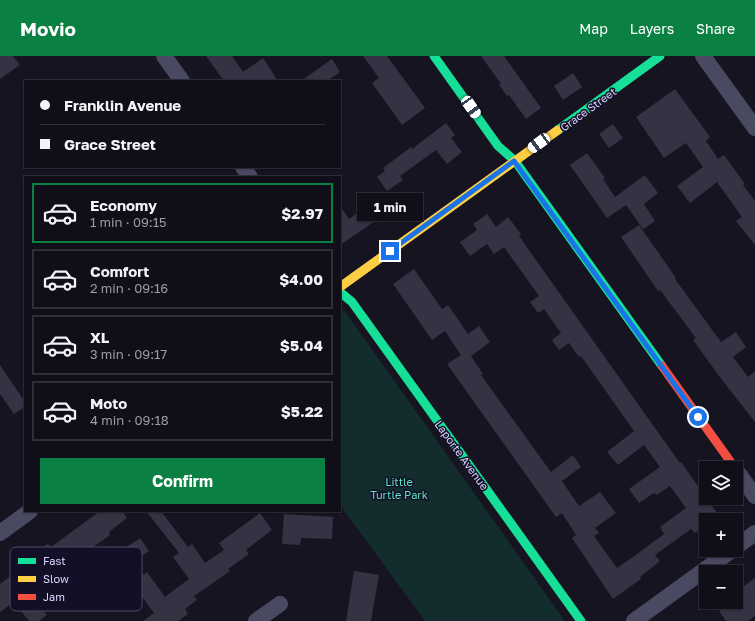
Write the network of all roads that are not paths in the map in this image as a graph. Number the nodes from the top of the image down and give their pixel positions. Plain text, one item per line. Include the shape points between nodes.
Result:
1 (164, 56) edge
2 (434, 56) edge
3 (660, 56) edge
4 (703, 56) edge
5 (181, 80) edge
6 (755, 128) edge
7 (514, 161) junction
8 (341, 286) edge
9 (341, 293) edge
10 (729, 461) edge
11 (743, 480) edge
12 (755, 496) edge
13 (29, 512) edge
14 (0, 533) edge
15 (755, 533) edge
16 (743, 542) edge
17 (722, 557) edge
18 (280, 604) dead end
19 (256, 621) edge
20 (581, 621) edge
21 (634, 621) edge

1 - 5 street
2 - 7 street via 498,146
3 - 7 street, Grace Street
4 - 6 street
7 - 8 street, Grace Street
7 - 10 street
9 - 20 street, Laporte Avenue via 352,302
11 - 12 street
13 - 14 street
15 - 16 street
17 - 21 street
18 - 19 street

